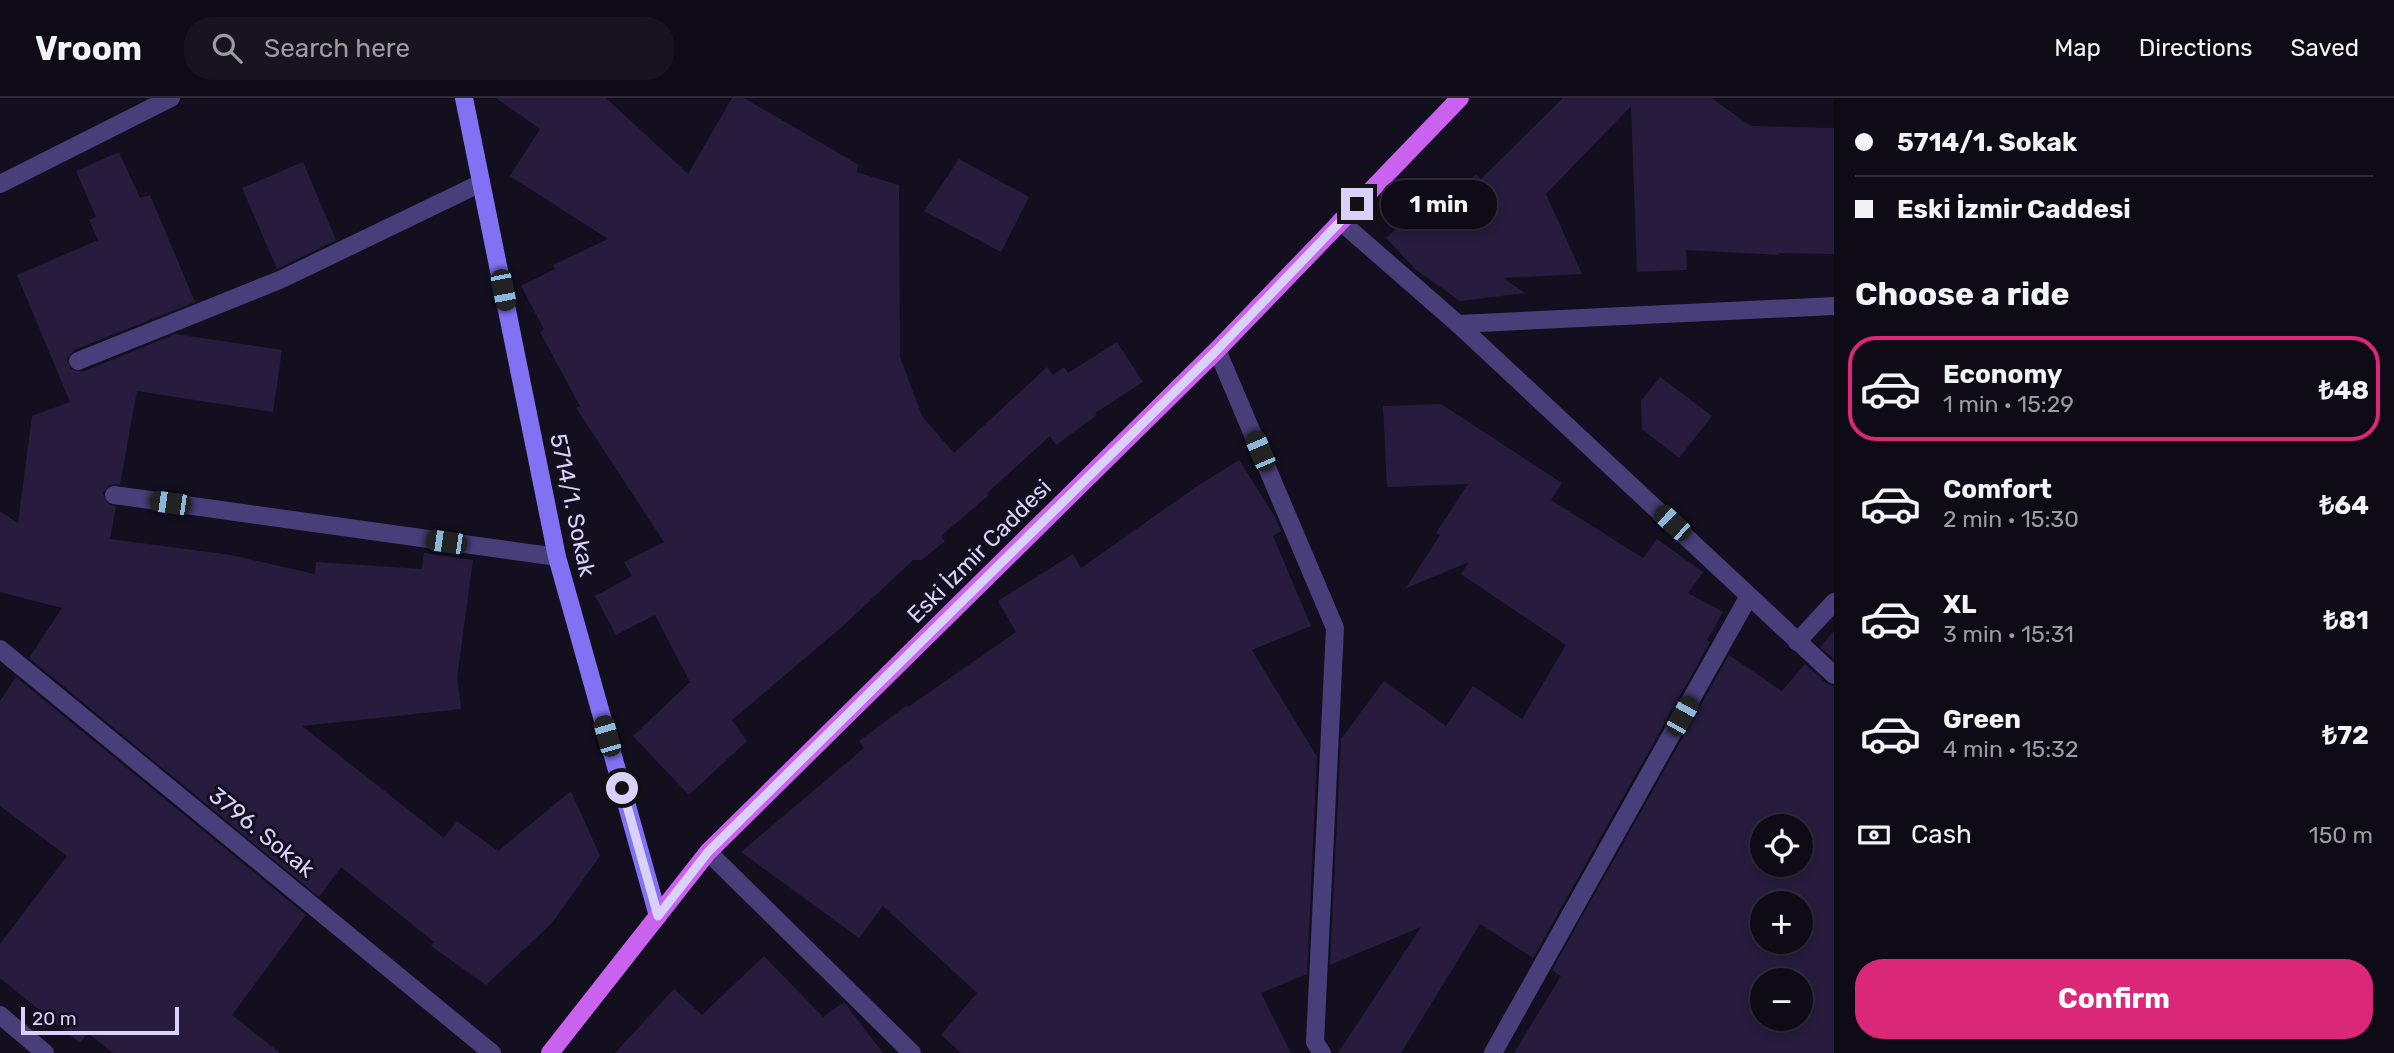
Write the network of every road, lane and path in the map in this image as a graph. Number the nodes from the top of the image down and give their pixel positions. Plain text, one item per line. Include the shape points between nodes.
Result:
1 (171, 98) edge
2 (464, 98) edge
3 (1460, 98) edge
4 (481, 183) junction
5 (0, 184) edge
6 (1340, 221) junction
7 (1834, 306) edge
8 (1458, 324) junction
9 (1217, 350) junction
10 (78, 361) dead end
11 (114, 495) dead end
12 (557, 557) junction
13 (1749, 596) junction
14 (1834, 601) edge
15 (1797, 642) junction
16 (0, 649) edge
17 (1834, 675) edge
18 (708, 852) junction
19 (658, 916) junction
20 (0, 1015) edge
21 (45, 1053) edge
22 (492, 1053) edge
23 (550, 1053) edge
24 (912, 1053) edge
25 (1322, 1053) edge
26 (1493, 1053) edge

1 - 5 street
2 - 4 main road, 5714/1. Sokak
3 - 6 main road, Eski İzmir Caddesi
4 - 10 street via 282,279
4 - 12 main road, 5714/1. Sokak
6 - 8 street
6 - 9 main road, Eski İzmir Caddesi
7 - 8 street
8 - 13 street
9 - 18 main road, Eski İzmir Caddesi
9 - 25 street via 1335,628 1315,1042
11 - 12 street
12 - 19 main road, 5714/1. Sokak
13 - 15 street
13 - 26 street
14 - 15 street
15 - 17 street
16 - 22 street, 3796. Sokak
18 - 19 main road, Eski İzmir Caddesi
18 - 24 street
19 - 23 main road, Eski İzmir Caddesi
20 - 21 street

